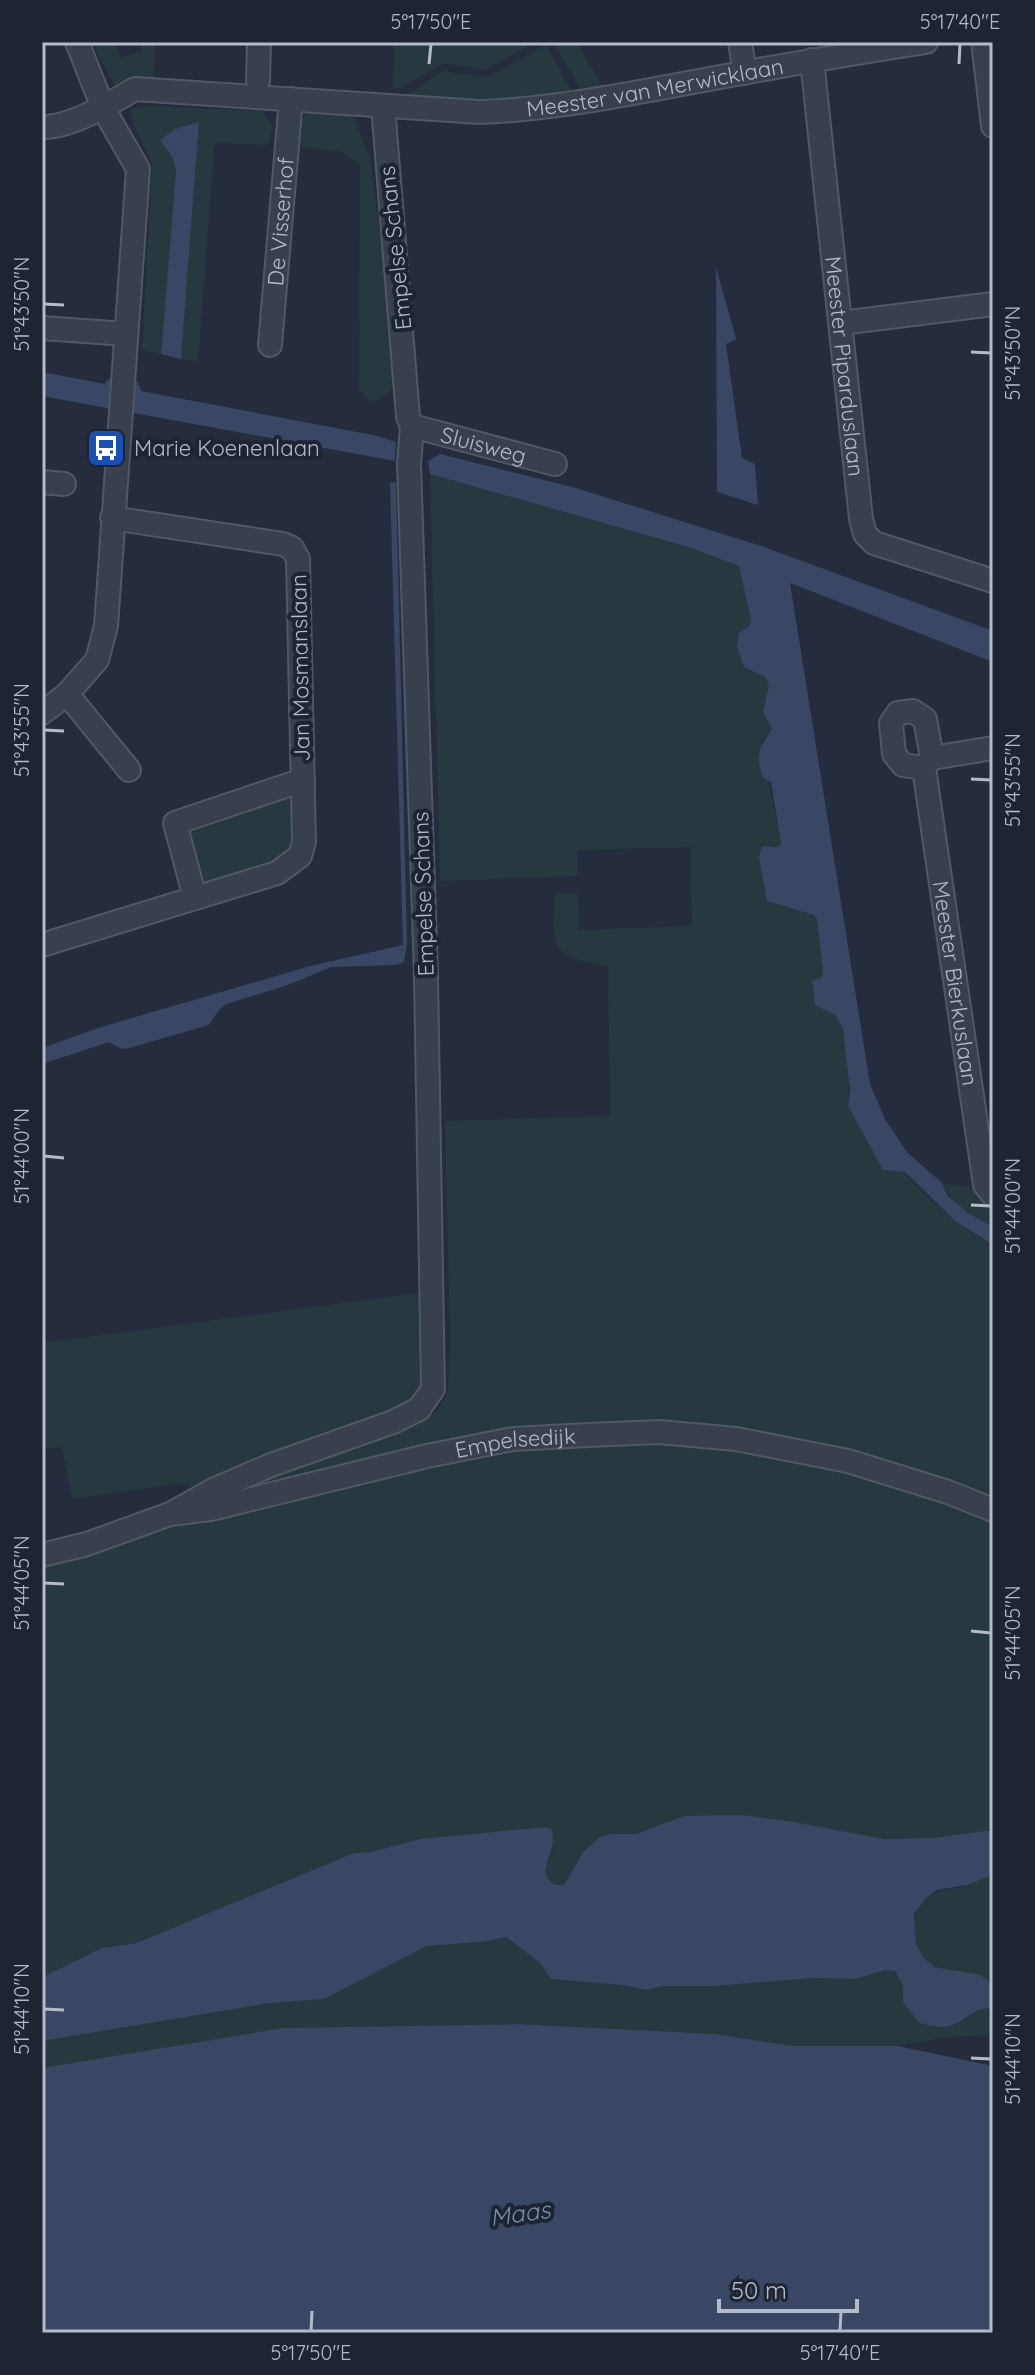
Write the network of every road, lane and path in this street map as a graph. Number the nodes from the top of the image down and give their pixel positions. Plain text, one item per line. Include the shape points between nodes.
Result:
1 (77, 42) edge
2 (259, 42) edge
3 (740, 42) edge
4 (926, 42) edge
5 (983, 42) edge
6 (812, 60) junction
7 (745, 73) junction
8 (258, 81) dead end
9 (291, 99) junction
10 (383, 106) junction
11 (103, 108) junction
12 (993, 126) edge
13 (42, 127) edge
14 (993, 304) edge
15 (841, 323) junction
16 (42, 328) edge
17 (126, 334) junction
18 (270, 345) dead end
19 (412, 426) junction
20 (555, 464) dead end
21 (112, 518) junction
22 (993, 581) edge
23 (67, 694) junction
24 (42, 713) edge
25 (993, 748) edge
26 (129, 770) dead end
27 (303, 780) junction
28 (195, 898) junction
29 (42, 945) edge
30 (993, 1195) edge
31 (993, 1510) edge
32 (170, 1514) junction
33 (42, 1555) edge

1 - 11 street
2 - 8 street
3 - 7 street
4 - 6 street, Meester van Merwicklaan
5 - 12 street
6 - 7 street, Meester van Merwicklaan
6 - 15 street, Meester Piparduslaan
7 - 10 street, Meester van Merwicklaan via 527,111
9 - 10 street, Meester van Merwicklaan
9 - 11 street, Meester van Merwicklaan via 135,89
9 - 18 street, De Visserhof
10 - 19 street, Empelse Schans
11 - 13 street, Meester van Merwicklaan
11 - 17 street via 138,169
14 - 15 street
15 - 22 street, Meester Piparduslaan via 865,534 874,543
16 - 17 street
17 - 21 street
19 - 20 street, Sluisweg
19 - 32 street, Empelse Schans via 433,1389 419,1409 393,1422 271,1465
21 - 23 street via 106,626 97,660
21 - 27 street, Jan Mosmanslaan via 292,548 298,559
23 - 24 street
23 - 26 street
25 - 30 street, Meester Bierkuslaan via 928,763 985,1185
27 - 28 street, Jan Mosmanslaan via 300,856 277,873
27 - 28 street, Jan Mosmanslaan via 175,823
28 - 29 street, Jan Mosmanslaan
31 - 32 street, Empelsedijk via 848,1461 736,1439 659,1432 513,1439
32 - 33 street, Empelsedijk

